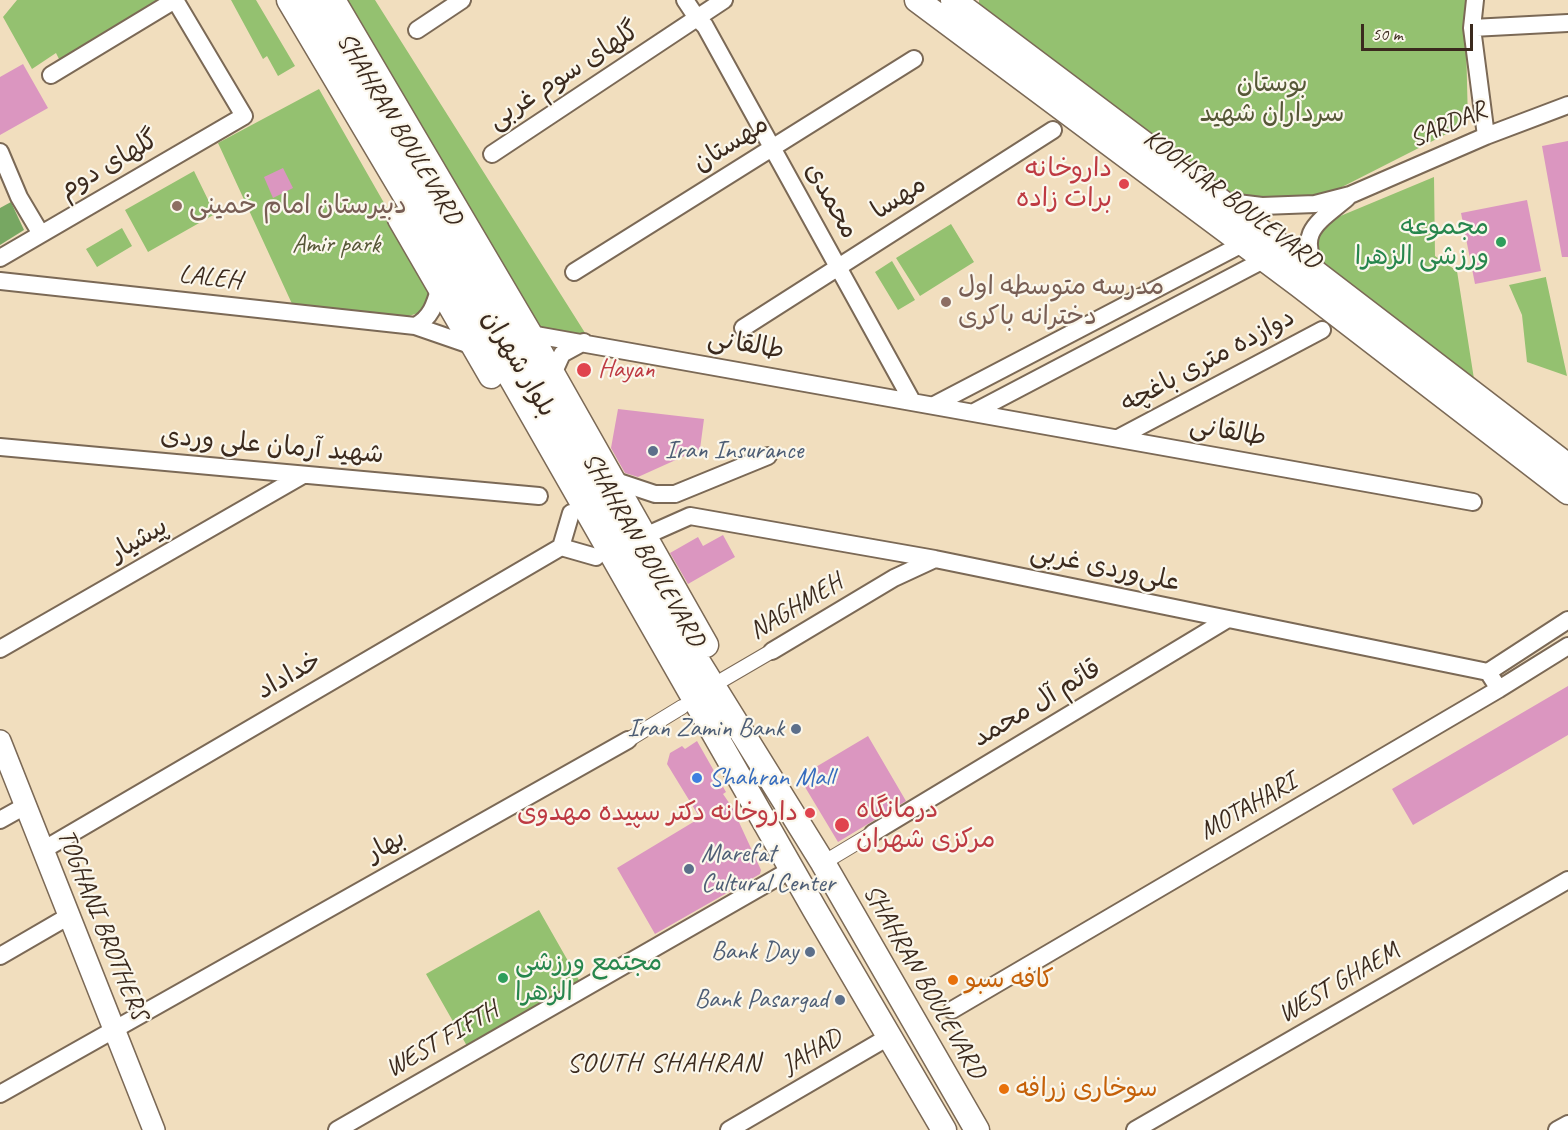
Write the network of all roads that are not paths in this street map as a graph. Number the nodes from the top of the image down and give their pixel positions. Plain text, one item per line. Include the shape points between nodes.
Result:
1 (175, 0) edge
2 (271, 0) edge
3 (290, 0) edge
4 (309, 0) edge
5 (333, 0) edge
6 (462, 0) edge
7 (685, 0) edge
8 (724, 0) edge
9 (918, 0) edge
10 (953, 0) edge
11 (1475, 0) edge
12 (978, 11) edge
13 (701, 14) edge
14 (1568, 22) edge
15 (1472, 28) junction
16 (417, 30) dead end
17 (914, 59) dead end
18 (51, 75) dead end
19 (1568, 105) edge
20 (1053, 130) dead end
21 (1486, 136) junction
22 (773, 148) junction
23 (0, 152) edge
24 (492, 154) dead end
25 (1350, 195) junction
26 (1221, 201) junction
27 (41, 234) junction
28 (1253, 239) junction
29 (1275, 255) junction
30 (0, 258) edge
31 (838, 267) junction
32 (574, 272) dead end
33 (1321, 276) junction
34 (0, 281) edge
35 (440, 287) junction
36 (415, 326) junction
37 (743, 328) dead end
38 (1323, 330) dead end
39 (530, 334) junction
40 (584, 342) junction
41 (473, 346) junction
42 (553, 374) junction
43 (912, 401) junction
44 (934, 405) junction
45 (974, 412) junction
46 (1118, 438) junction
47 (0, 447) edge
48 (768, 456) dead end
49 (1568, 466) edge
50 (303, 475) junction
51 (613, 480) junction
52 (686, 490) junction
53 (1568, 492) edge
54 (539, 496) dead end
55 (1473, 502) dead end
56 (571, 513) junction
57 (690, 516) junction
58 (645, 536) junction
59 (563, 542) junction
60 (891, 551) junction
61 (596, 557) junction
62 (935, 559) junction
63 (894, 578) junction
64 (1228, 619) junction
65 (1568, 620) edge
66 (1568, 646) edge
67 (0, 649) edge
68 (772, 651) joint
69 (1488, 672) junction
70 (724, 679) junction
71 (1499, 689) junction
72 (682, 707) junction
73 (628, 740) joint
74 (0, 741) edge
75 (735, 745) junction
76 (25, 806) junction
77 (0, 820) edge
78 (873, 833) joint
79 (43, 850) junction
80 (823, 863) junction
81 (792, 869) junction
82 (1568, 880) edge
83 (69, 916) junction
84 (0, 956) edge
85 (952, 1010) dead end
86 (114, 1029) junction
87 (890, 1036) junction
88 (0, 1094) edge
89 (1568, 1124) edge
90 (154, 1130) edge
91 (337, 1130) edge
92 (729, 1130) edge
93 (944, 1130) edge
94 (977, 1130) edge
95 (1135, 1130) edge
96 (1557, 1130) edge

1 - 18 street
1 - 27 street, گلهای دوم via 244,117
2 - 35 main road, بلوار شهران
3 - 75 main road, SHAHRAN BOULEVARD
4 - 75 main road, SHAHRAN BOULEVARD via 692,652
5 - 39 main road, SHAHRAN BOULEVARD
6 - 16 street
7 - 13 street, محمدی
8 - 13 street, گلهای سوم غربی
9 - 28 main road, KOOHSAR BOULEVARD
10 - 12 main road, KOOHSAR BOULEVARD
11 - 15 street
12 - 26 main road, KOOHSAR BOULEVARD
13 - 22 street, محمدی
13 - 24 street, گلهای سوم غربی
14 - 15 street
15 - 21 street
17 - 22 street, مهستان
19 - 21 street, SARDAR
20 - 31 street, مهسا
21 - 25 street, SARDAR
22 - 31 street, محمدی
22 - 32 street, مهستان
23 - 27 street via 19,197
25 - 26 street, SARDAR via 1315,204 1262,206
25 - 33 street, SARDAR via 1310,236 1309,256
26 - 28 main road, KOOHSAR BOULEVARD
27 - 30 street, گلهای دوم
28 - 29 main road, KOOHSAR BOULEVARD
28 - 44 street
29 - 33 main road, KOOHSAR BOULEVARD
29 - 45 street
29 - 53 main road, KOOHSAR BOULEVARD
31 - 37 street, مهسا
31 - 43 street, محمدی
33 - 49 main road, KOOHSAR BOULEVARD
34 - 36 street, LALEH
35 - 36 street via 429,315
35 - 41 main road, بلوار شهران
36 - 41 street, LALEH
38 - 46 street, دوازده متری باغچه
39 - 40 street, طالقانی
39 - 42 main road, SHAHRAN BOULEVARD
40 - 42 street via 562,354
40 - 43 street, طالقانی
41 - 56 main road, بلوار شهران
42 - 51 main road, SHAHRAN BOULEVARD
43 - 44 street, طالقانی
44 - 45 street, طالقانی
45 - 46 street, طالقانی
46 - 55 street, طالقانی
47 - 50 street, شهید آرمان علی وردی
48 - 52 street
50 - 54 street, شهید آرمان علی وردی
50 - 67 street, پیشیار
51 - 52 street via 655,494
51 - 58 main road, SHAHRAN BOULEVARD
52 - 57 street
56 - 59 street
56 - 61 main road, بلوار شهران
57 - 58 street
57 - 60 street, علی‌وردی غربی
58 - 70 main road, SHAHRAN BOULEVARD
59 - 61 street
59 - 79 street, خداداد
60 - 62 street, علی‌وردی غربی
60 - 63 street
61 - 72 main road, بلوار شهران
62 - 63 street, NAGHMEH
62 - 64 street, علی‌وردی غربی
63 - 68 street, NAGHMEH
64 - 69 street, علی‌وردی غربی
64 - 78 street, قائم آل محمد
65 - 69 street
66 - 71 street, MOTAHARI
68 - 70 street, NAGHMEH
69 - 71 street
70 - 75 main road, SHAHRAN BOULEVARD via 740,707
71 - 85 street, MOTAHARI
72 - 73 street, بهار
72 - 75 main road, بلوار شهران
73 - 86 street, بهار
74 - 76 street, TOGHANI BROTHERS
75 - 80 main road, SHAHRAN BOULEVARD
75 - 81 main road, SHAHRAN BOULEVARD
76 - 77 street
76 - 79 street, TOGHANI BROTHERS
78 - 80 street
79 - 83 street, TOGHANI BROTHERS
80 - 94 main road, SHAHRAN BOULEVARD
81 - 87 main road, SHAHRAN BOULEVARD
81 - 91 street, WEST FIFTH
82 - 95 street, WEST GHAEM
83 - 84 street
83 - 86 street, TOGHANI BROTHERS
86 - 88 street, بهار
86 - 90 street, TOGHANI BROTHERS
87 - 92 street, JAHAD
87 - 93 main road, SHAHRAN BOULEVARD
89 - 96 street

